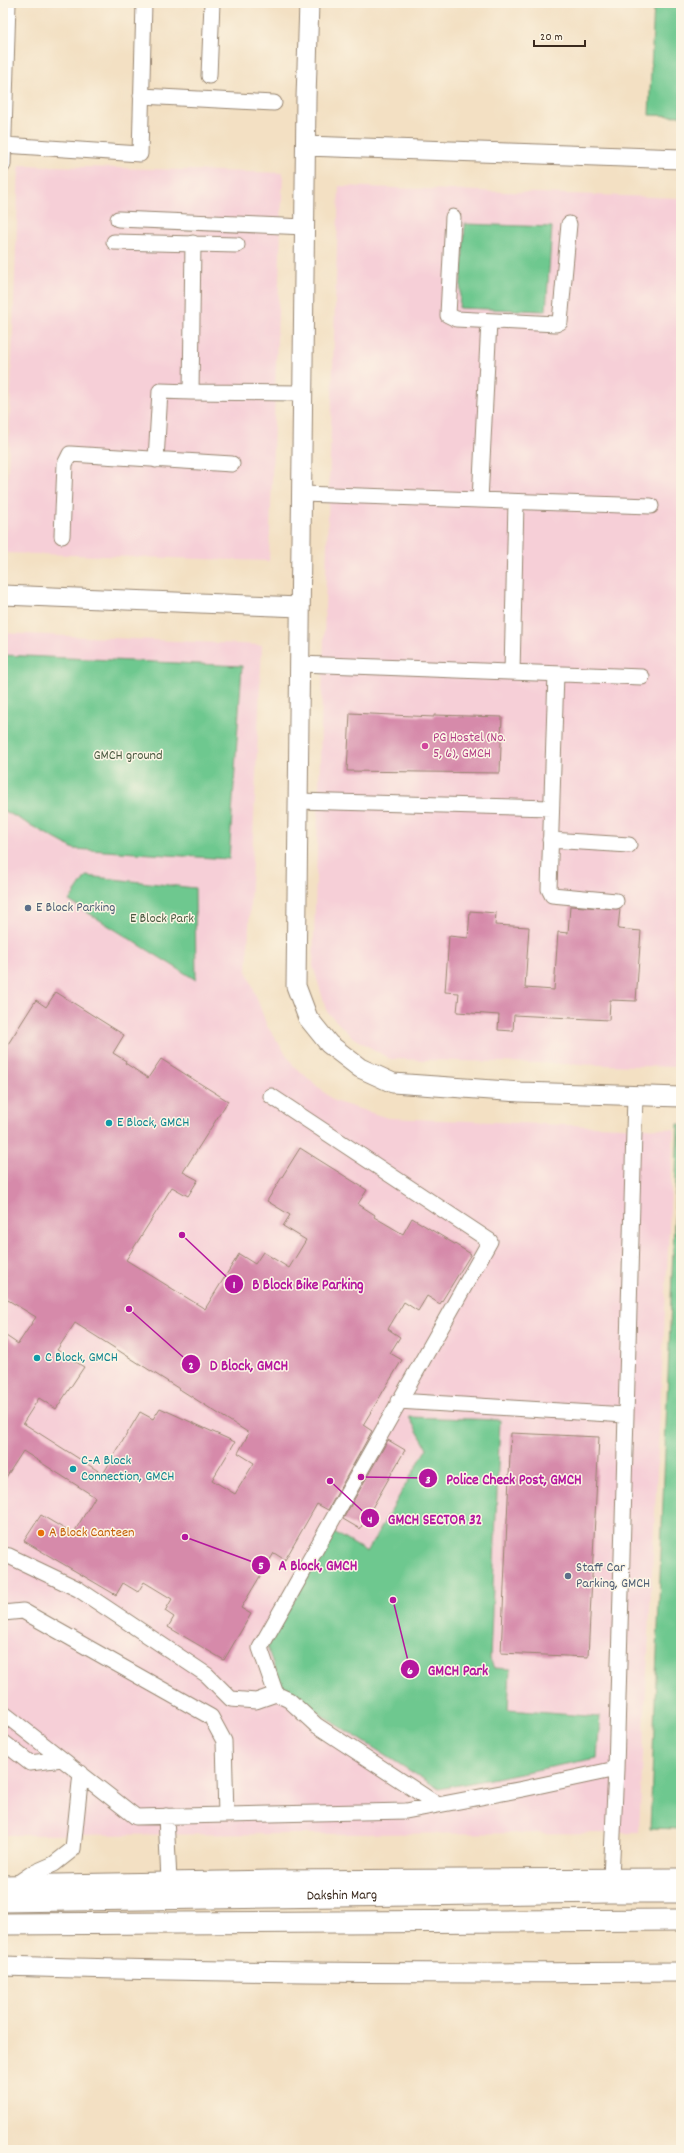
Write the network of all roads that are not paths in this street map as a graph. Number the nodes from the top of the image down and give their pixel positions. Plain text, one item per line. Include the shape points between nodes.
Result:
1 (8, 3) edge
2 (144, 3) edge
3 (212, 3) edge
4 (309, 3) edge
5 (5, 26) edge
6 (209, 76) dead end
7 (141, 96) junction
8 (274, 103) dead end
9 (4, 145) edge
10 (306, 146) junction
11 (681, 159) edge
12 (3, 165) edge
13 (453, 217) dead end
14 (118, 219) dead end
15 (569, 224) dead end
16 (305, 227) junction
17 (114, 242) dead end
18 (194, 243) junction
19 (237, 245) dead end
20 (489, 321) junction
21 (191, 392) junction
22 (303, 393) junction
23 (156, 460) junction
24 (232, 464) dead end
25 (302, 494) junction
26 (480, 500) junction
27 (516, 502) junction
28 (651, 506) dead end
29 (62, 536) dead end
30 (3, 595) edge
31 (300, 607) junction
32 (300, 664) junction
33 (512, 672) junction
34 (556, 674) junction
35 (642, 678) dead end
36 (298, 801) junction
37 (551, 808) junction
38 (550, 840) junction
39 (629, 845) dead end
40 (616, 901) dead end
41 (271, 1096) dead end
42 (635, 1096) junction
43 (681, 1098) edge
44 (398, 1401) junction
45 (626, 1415) junction
46 (3, 1556) edge
47 (3, 1613) edge
48 (276, 1694) junction
49 (3, 1713) edge
50 (3, 1742) edge
51 (62, 1759) junction
52 (616, 1769) junction
53 (81, 1773) junction
54 (438, 1805) junction
55 (226, 1815) junction
56 (166, 1816) junction
57 (611, 1878) junction
58 (681, 1878) edge
59 (169, 1881) junction
60 (7, 1890) edge
61 (681, 1892) edge
62 (681, 1920) edge
63 (3, 1924) edge
64 (3, 1966) edge
65 (681, 1972) edge

1 - 5 street
2 - 7 street
3 - 6 street
4 - 10 street
5 - 9 street
7 - 8 street
7 - 9 street via 140,154
9 - 12 street
10 - 11 street
10 - 16 street
13 - 20 street via 448,315 456,319
14 - 16 street
15 - 20 street via 560,322 556,324
16 - 22 street
17 - 18 street
18 - 19 street
18 - 21 street
20 - 26 street
21 - 22 street
21 - 23 street via 160,391
22 - 25 street
23 - 24 street
23 - 29 street via 70,454 65,464
25 - 26 street
25 - 31 street
26 - 27 street
27 - 28 street
27 - 33 street
30 - 31 street
31 - 32 street
32 - 33 street
32 - 36 street
33 - 34 street
34 - 35 street
34 - 37 street
36 - 37 street
36 - 42 street via 296,986 308,1018 329,1044 360,1068 393,1083 520,1092
37 - 38 street
38 - 39 street
38 - 40 street via 549,888 552,895
41 - 44 street via 490,1241
42 - 43 street
42 - 45 street
44 - 45 street
44 - 48 street via 260,1648
45 - 52 street
46 - 48 street via 9,1556 43,1571 78,1590 207,1675 231,1699 256,1701
47 - 55 street via 22,1611 210,1717 224,1741
48 - 54 street via 288,1700 316,1725
49 - 51 street
50 - 51 street via 30,1763
51 - 53 street
52 - 54 street
52 - 57 street
53 - 56 street via 136,1817
53 - 60 street via 73,1849 54,1864 31,1874
54 - 55 street via 406,1811
55 - 56 street
56 - 59 street
57 - 58 street
57 - 59 street
59 - 60 street
60 - 61 main road, Dakshin Marg
62 - 63 main road, Dakshin Marg
64 - 65 street via 200,1972

